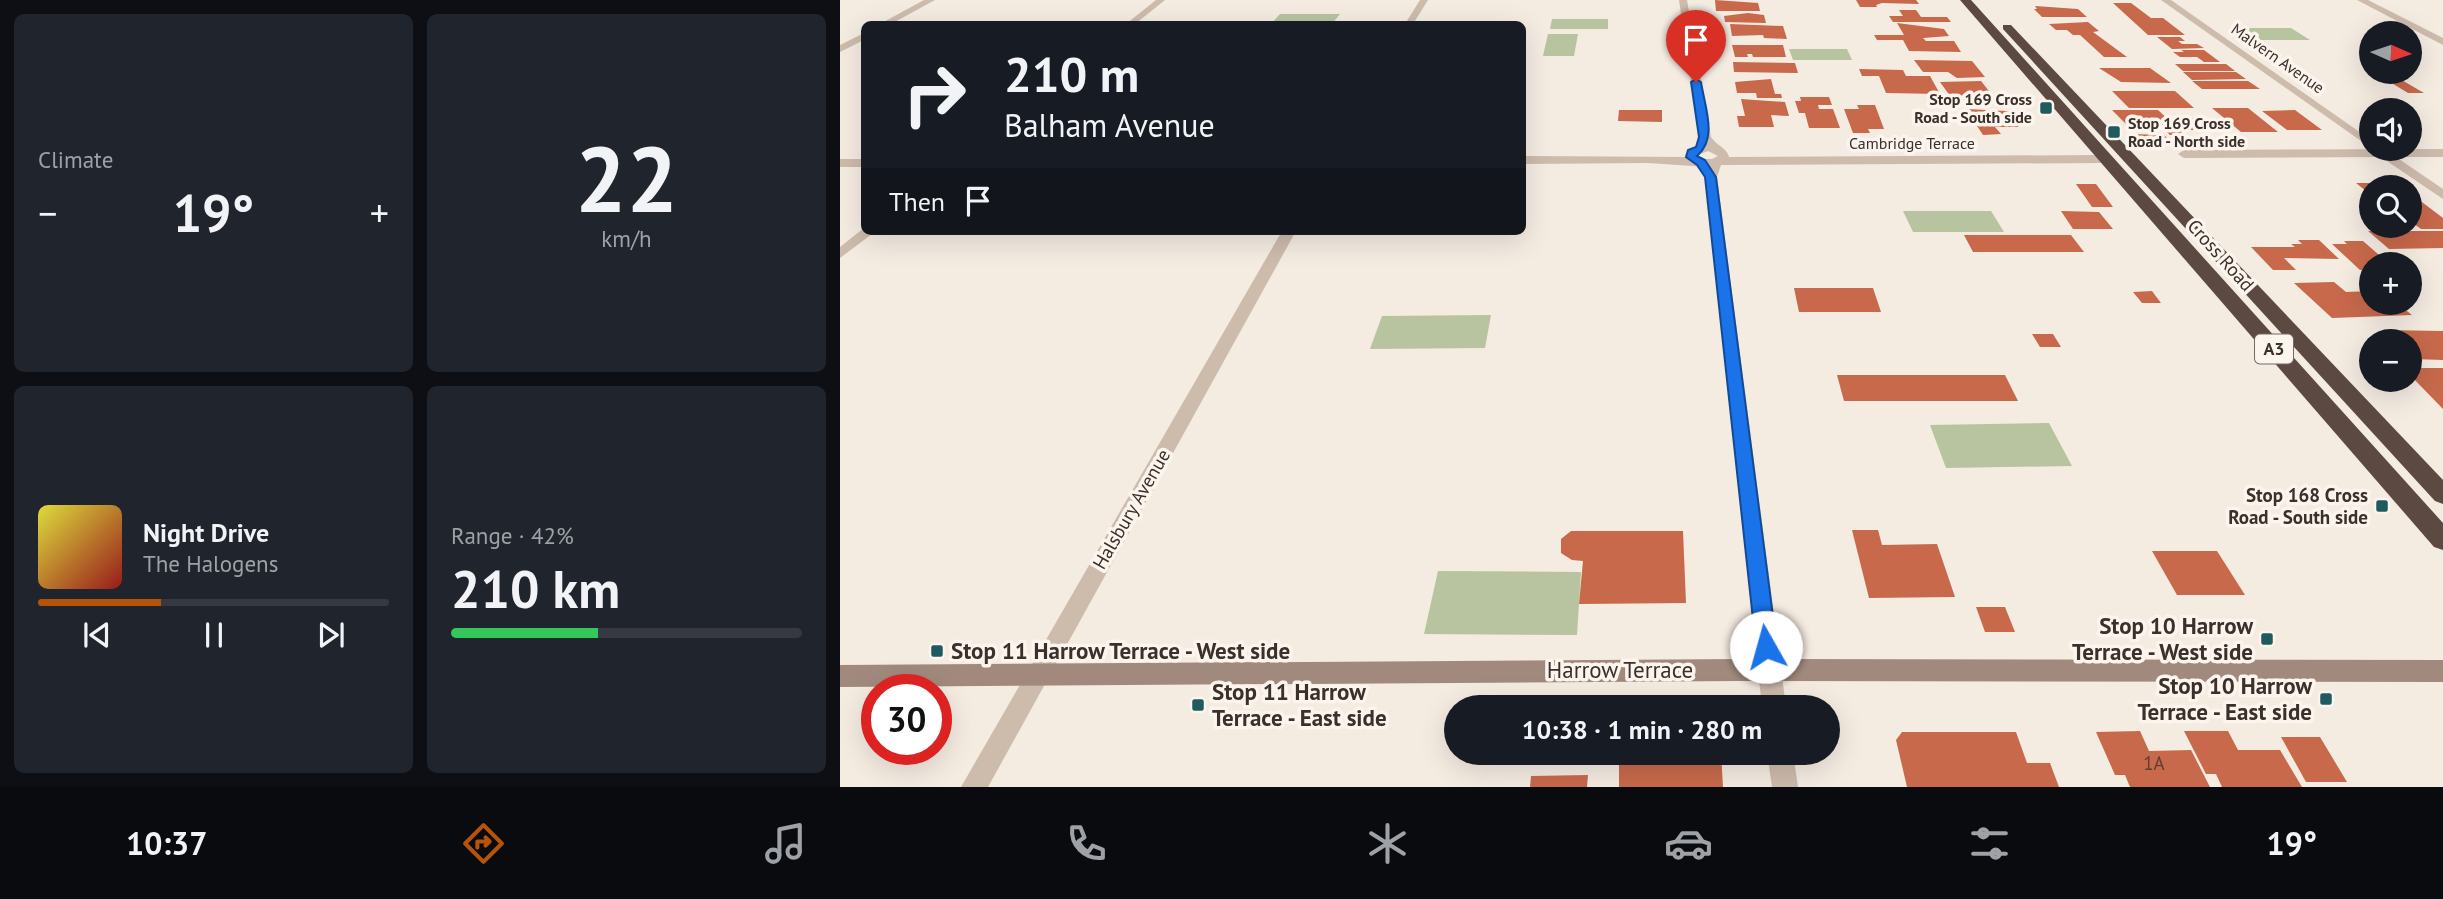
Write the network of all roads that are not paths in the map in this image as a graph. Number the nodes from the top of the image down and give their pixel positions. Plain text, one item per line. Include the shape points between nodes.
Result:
1 (931, 0) edge
2 (1161, 0) edge
3 (1424, 0) edge
4 (1683, 0) edge
5 (1965, 0) edge
6 (1982, 0) edge
7 (2165, 0) edge
8 (2361, 0) edge
9 (892, 21) edge
10 (1134, 21) edge
11 (1411, 21) edge
12 (861, 38) edge
13 (2443, 43) edge
14 (840, 49) edge
15 (2359, 137) edge
16 (2359, 151) edge
17 (2422, 152) edge
18 (2443, 153) edge
19 (840, 154) edge
20 (2183, 154) dead end
21 (1526, 155) edge
22 (2100, 155) junction
23 (2125, 155) junction
24 (1708, 156) junction
25 (861, 159) edge
26 (861, 160) edge
27 (2395, 161) edge
28 (840, 163) edge
29 (2443, 195) edge
30 (864, 235) edge
31 (1287, 235) edge
32 (840, 254) edge
33 (2443, 495) edge
34 (2443, 540) edge
35 (1769, 670) junction
36 (2443, 671) edge
37 (1037, 674) junction
38 (840, 677) edge
39 (1772, 695) edge
40 (1782, 765) edge
41 (974, 787) edge
42 (1785, 787) edge

1 - 9 street
2 - 10 street
3 - 11 street
4 - 24 street
5 - 22 highway, Cross Road / A3
6 - 23 highway, Cross Road / A3
7 - 15 street, Malvern Avenue
8 - 13 street
12 - 14 street
16 - 20 street
17 - 18 street
19 - 25 street
21 - 24 street, Cambridge Terrace
22 - 23 highway
22 - 24 street, Cambridge Terrace
22 - 34 highway, Cross Road / A3
23 - 33 highway, Cross Road / A3
24 - 35 street
26 - 28 street
27 - 29 street
30 - 32 street
31 - 37 street, Halsbury Avenue
35 - 36 street, Harrow Terrace
35 - 37 street, Harrow Terrace
35 - 39 street
37 - 38 street, Harrow Terrace
37 - 41 street, Halsbury Avenue
40 - 42 street

